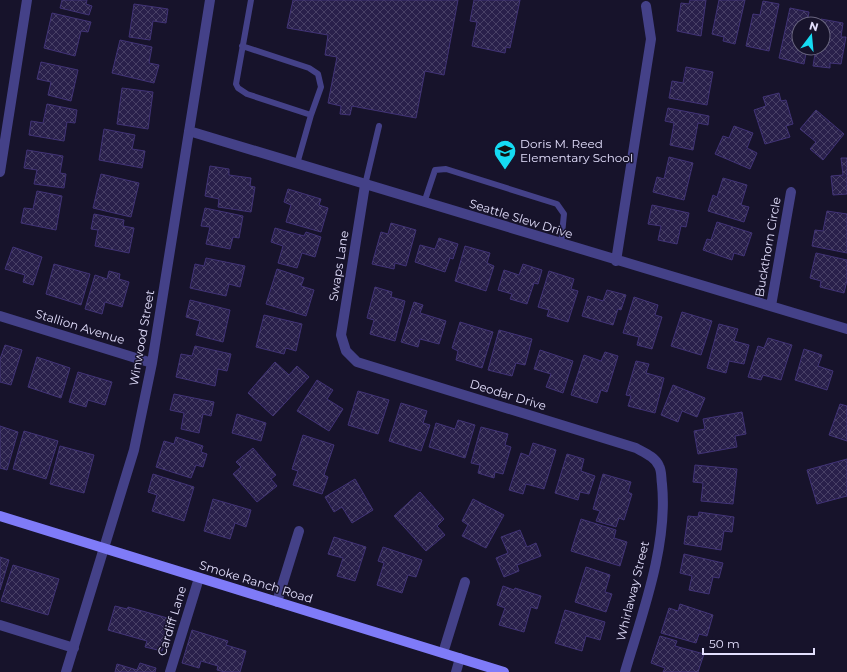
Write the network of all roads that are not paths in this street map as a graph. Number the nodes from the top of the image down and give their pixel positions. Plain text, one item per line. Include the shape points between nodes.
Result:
1 (27, 0) edge
2 (210, 0) edge
3 (251, 0) edge
4 (646, 6) dead end
5 (242, 46) junction
6 (311, 115) junction
7 (379, 126) dead end
8 (189, 132) junction
9 (297, 164) junction
10 (0, 172) edge
11 (365, 185) junction
12 (791, 192) dead end
13 (424, 203) junction
14 (561, 244) junction
15 (616, 261) junction
16 (771, 306) junction
17 (0, 316) edge
18 (847, 329) edge
19 (346, 352) joint
20 (152, 363) junction
21 (660, 467) joint
22 (0, 516) edge
23 (298, 531) dead end
24 (104, 548) junction
25 (199, 578) junction
26 (465, 582) dead end
27 (277, 602) junction
28 (0, 625) edge
29 (74, 648) junction
30 (443, 653) junction
31 (460, 658) junction
32 (66, 672) edge
33 (170, 672) edge
34 (456, 672) edge
35 (504, 672) edge
36 (625, 672) edge

1 - 10 street
2 - 8 street, Winwood Street
3 - 5 lane
4 - 15 street via 651,39
5 - 6 lane via 236,84 238,88 247,94
5 - 6 lane via 309,68 318,74 321,87
6 - 9 lane
7 - 11 lane
8 - 9 street, Seattle Slew Drive
8 - 20 street, Winwood Street
9 - 11 street, Seattle Slew Drive
11 - 13 street, Seattle Slew Drive
11 - 19 street, Swaps Lane via 341,335
12 - 16 street, Buckthorn Circle
13 - 14 street, Seattle Slew Drive
13 - 14 lane via 435,170 446,169 557,204 564,214
14 - 15 street, Seattle Slew Drive
15 - 16 street, Seattle Slew Drive
16 - 18 street, Seattle Slew Drive
17 - 20 street, Stallion Avenue
19 - 21 street, Deodar Drive via 357,362 636,448 653,457
20 - 24 street, Winwood Street via 134,450
21 - 36 street, Whirlaway Street via 663,496 659,545 651,585
22 - 24 main road, Smoke Ranch Road
23 - 27 street
24 - 25 main road, Smoke Ranch Road
24 - 29 street, Winwood Street
25 - 27 main road, Smoke Ranch Road
25 - 33 street, Cardiff Lane
26 - 30 street
27 - 30 main road, Smoke Ranch Road
28 - 29 street
29 - 32 street, Winwood Street
30 - 31 main road, Smoke Ranch Road
31 - 34 street
31 - 35 main road, Smoke Ranch Road

